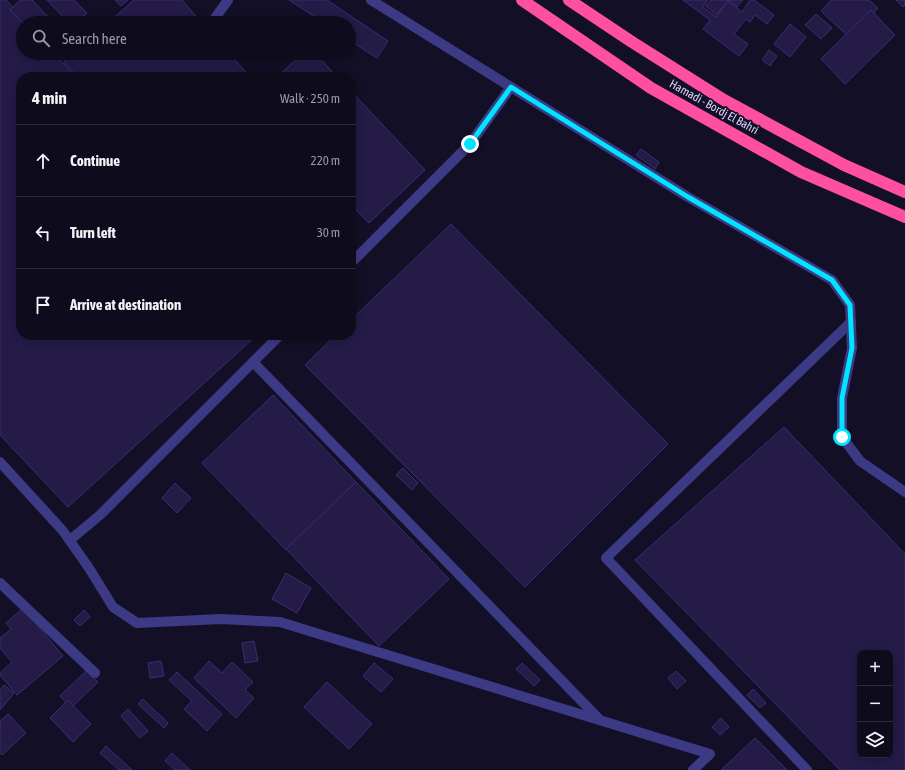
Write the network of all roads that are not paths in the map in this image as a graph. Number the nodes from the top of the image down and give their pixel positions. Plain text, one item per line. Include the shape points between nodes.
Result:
1 (228, 0) edge
2 (371, 0) edge
3 (522, 0) edge
4 (569, 0) edge
5 (216, 16) edge
6 (511, 87) junction
7 (905, 192) edge
8 (905, 217) edge
9 (356, 258) edge
10 (851, 322) junction
11 (275, 340) edge
12 (253, 362) junction
13 (0, 462) edge
14 (905, 492) edge
15 (70, 540) junction
16 (0, 582) edge
17 (95, 673) dead end
18 (600, 720) junction
19 (693, 770) edge
20 (807, 770) edge

1 - 5 street
2 - 6 street
3 - 8 highway, Hamadi - Bordj El Bahri via 651,88 801,172
4 - 7 highway, Hamadi - Bordj El Bahri via 724,100 844,165
6 - 9 street via 470,144
6 - 10 street via 688,197 832,280 850,305
10 - 14 street via 852,348 842,398 842,437 860,461
10 - 20 street via 606,558
11 - 12 street
12 - 15 street via 100,515
12 - 18 street
13 - 15 street
15 - 18 street via 112,607 137,623 221,619 280,622
16 - 17 street
18 - 19 street via 710,754

